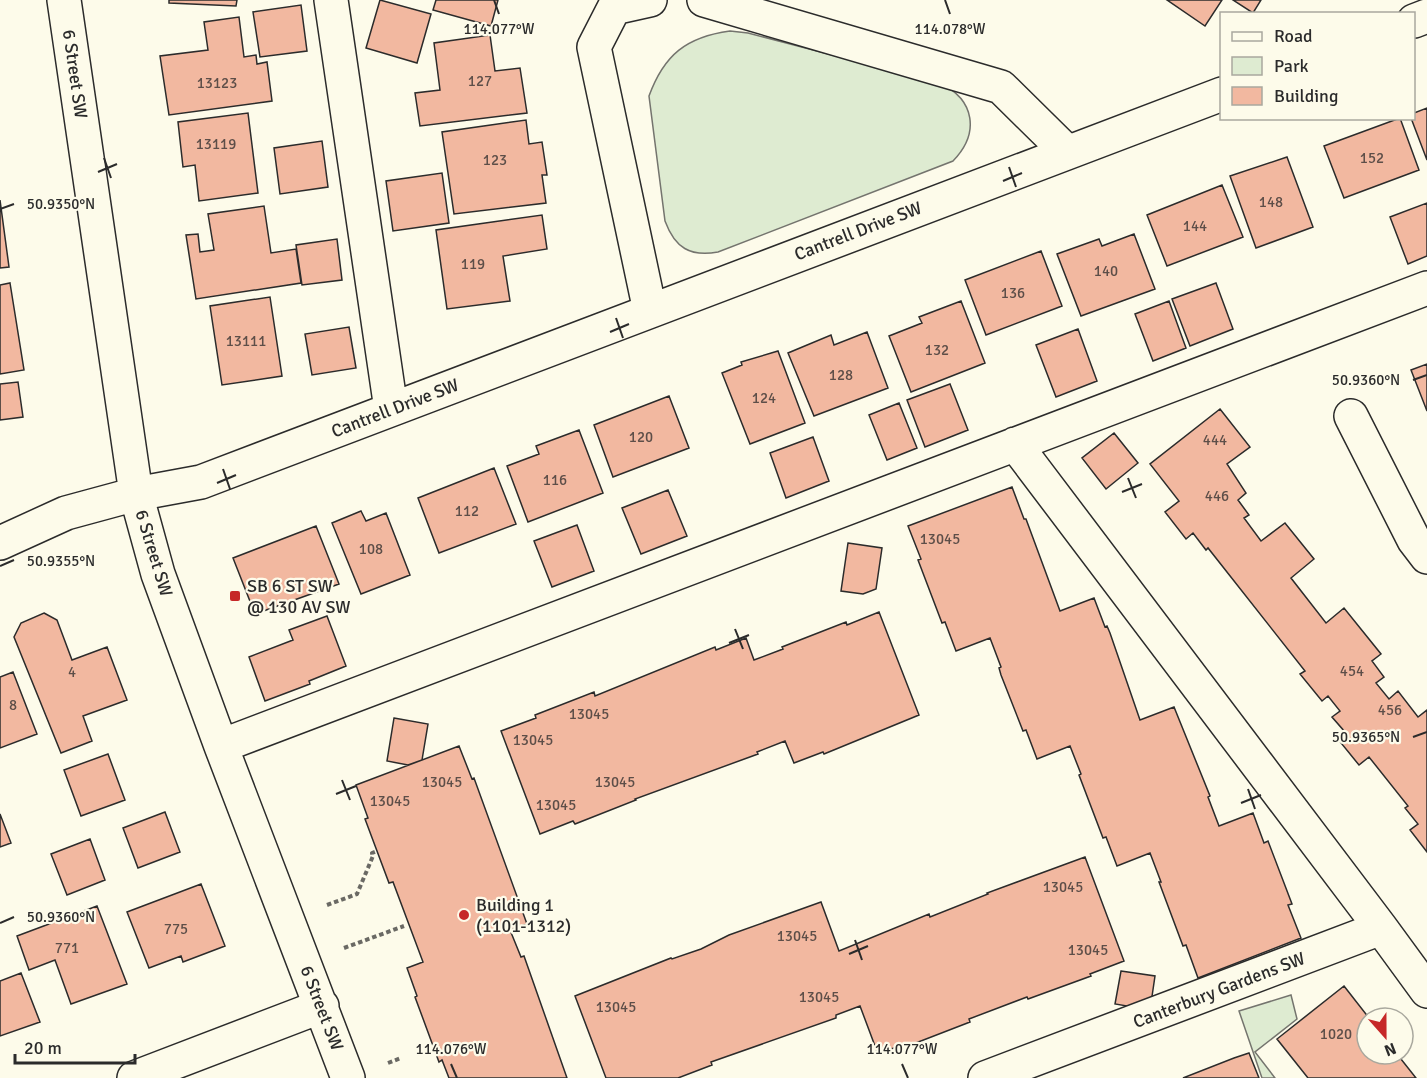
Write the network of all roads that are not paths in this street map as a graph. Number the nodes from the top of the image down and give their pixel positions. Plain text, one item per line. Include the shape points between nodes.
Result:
1 (64, 0) edge
2 (331, 0) edge
3 (650, 0) edge
4 (704, 0) edge
5 (1220, 94) edge
6 (1066, 152) junction
7 (1427, 288) edge
8 (650, 310) junction
9 (391, 410) junction
10 (1351, 416) dead end
11 (1015, 444) junction
12 (136, 494) junction
13 (0, 543) edge
14 (1423, 544) edge
15 (220, 746) junction
16 (1381, 928) junction
17 (1427, 990) edge
18 (322, 1006) junction
19 (134, 1078) edge
20 (348, 1078) edge
21 (985, 1078) edge

1 - 12 street, 6 Street SW
2 - 9 street
3 - 8 street via 614,8 594,47
4 - 6 street via 1002,87
5 - 6 street, Cantrell Drive SW
6 - 8 street, Cantrell Drive SW
7 - 11 street
8 - 9 street, Cantrell Drive SW
9 - 12 street, Cantrell Drive SW via 201,482
10 - 14 street
11 - 15 street
11 - 16 street
12 - 13 street, Cantrell Drive SW via 66,513
12 - 15 street, 6 Street SW via 158,574
15 - 18 street, 6 Street SW
16 - 17 street
16 - 21 street, Canterbury Gardens SW
18 - 19 street
18 - 20 street, 6 Street SW

